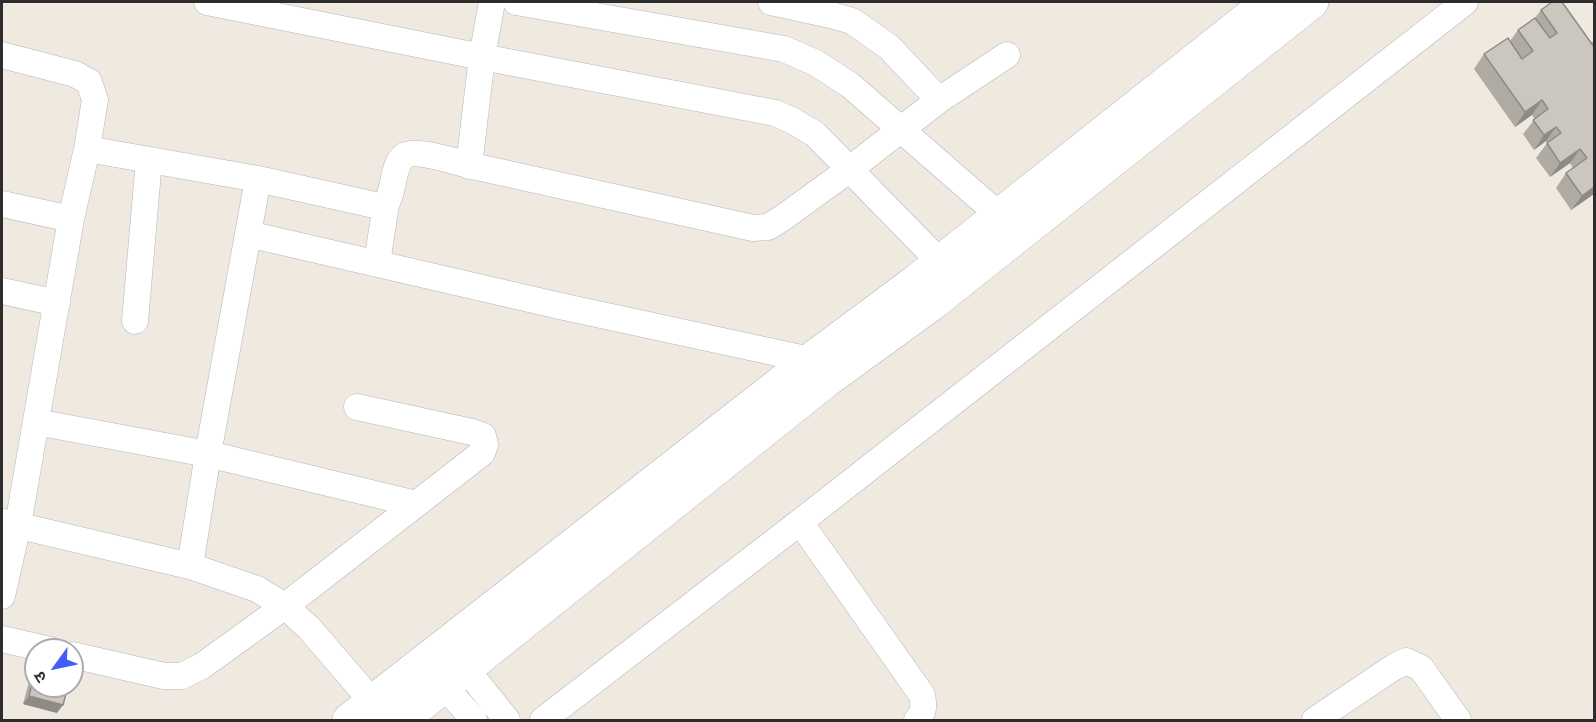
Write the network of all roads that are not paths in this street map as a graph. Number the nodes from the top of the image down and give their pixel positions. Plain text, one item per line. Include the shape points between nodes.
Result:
1 (207, 2) edge
2 (492, 2) edge
3 (516, 2) edge
4 (771, 2) edge
5 (1268, 2) edge
6 (1312, 2) edge
7 (1466, 2) edge
8 (2, 55) edge
9 (1007, 55) dead end
10 (482, 57) junction
11 (939, 100) junction
12 (902, 129) junction
13 (87, 149) junction
14 (149, 159) junction
15 (469, 166) junction
16 (850, 169) junction
17 (258, 179) junction
18 (2, 204) edge
19 (386, 204) junction
20 (999, 215) junction
21 (71, 219) junction
22 (248, 234) junction
23 (377, 263) junction
24 (948, 273) junction
25 (2, 291) edge
26 (57, 303) junction
27 (135, 321) dead end
28 (810, 360) junction
29 (357, 407) dead end
30 (36, 422) junction
31 (208, 454) junction
32 (416, 504) junction
33 (800, 522) junction
34 (10, 524) edge
35 (190, 566) junction
36 (2, 596) edge
37 (285, 606) junction
38 (2, 639) edge
39 (24, 644) edge
40 (84, 658) edge
41 (446, 666) junction
42 (370, 714) edge
43 (402, 720) edge
44 (474, 720) edge
45 (507, 720) edge
46 (543, 720) edge
47 (917, 720) edge
48 (1315, 720) edge
49 (1458, 720) edge

1 - 10 street
2 - 10 street
3 - 12 street via 784,49 816,63 850,85
4 - 11 street via 852,21 889,47
5 - 20 main road
6 - 24 main road
7 - 33 street
8 - 13 street via 75,74 89,82 95,100
9 - 11 street
10 - 15 street
10 - 16 street via 775,113 814,134
11 - 12 street
12 - 16 street
12 - 20 street
13 - 14 street
13 - 21 street
14 - 17 street
14 - 27 street
15 - 16 street via 753,228 768,227 784,218
15 - 19 street via 418,153 407,154 399,160
16 - 24 street
17 - 19 street via 379,206
17 - 22 street
18 - 21 street
19 - 23 street
20 - 24 main road
21 - 26 street
22 - 23 street
22 - 31 street
23 - 28 street
24 - 28 main road
24 - 41 main road via 932,304
25 - 26 street
26 - 30 street
28 - 41 main road
29 - 32 street via 483,436 482,453
30 - 31 street
30 - 34 street
31 - 32 street
31 - 35 street
32 - 37 street
33 - 46 street
33 - 47 street via 922,695 924,705
34 - 35 street
34 - 36 street
35 - 37 street via 257,589
37 - 40 street via 182,676 164,676
37 - 42 street via 309,628
38 - 39 street
41 - 42 main road
41 - 43 main road
41 - 44 street
41 - 45 street
48 - 49 street via 1406,662 1421,668

